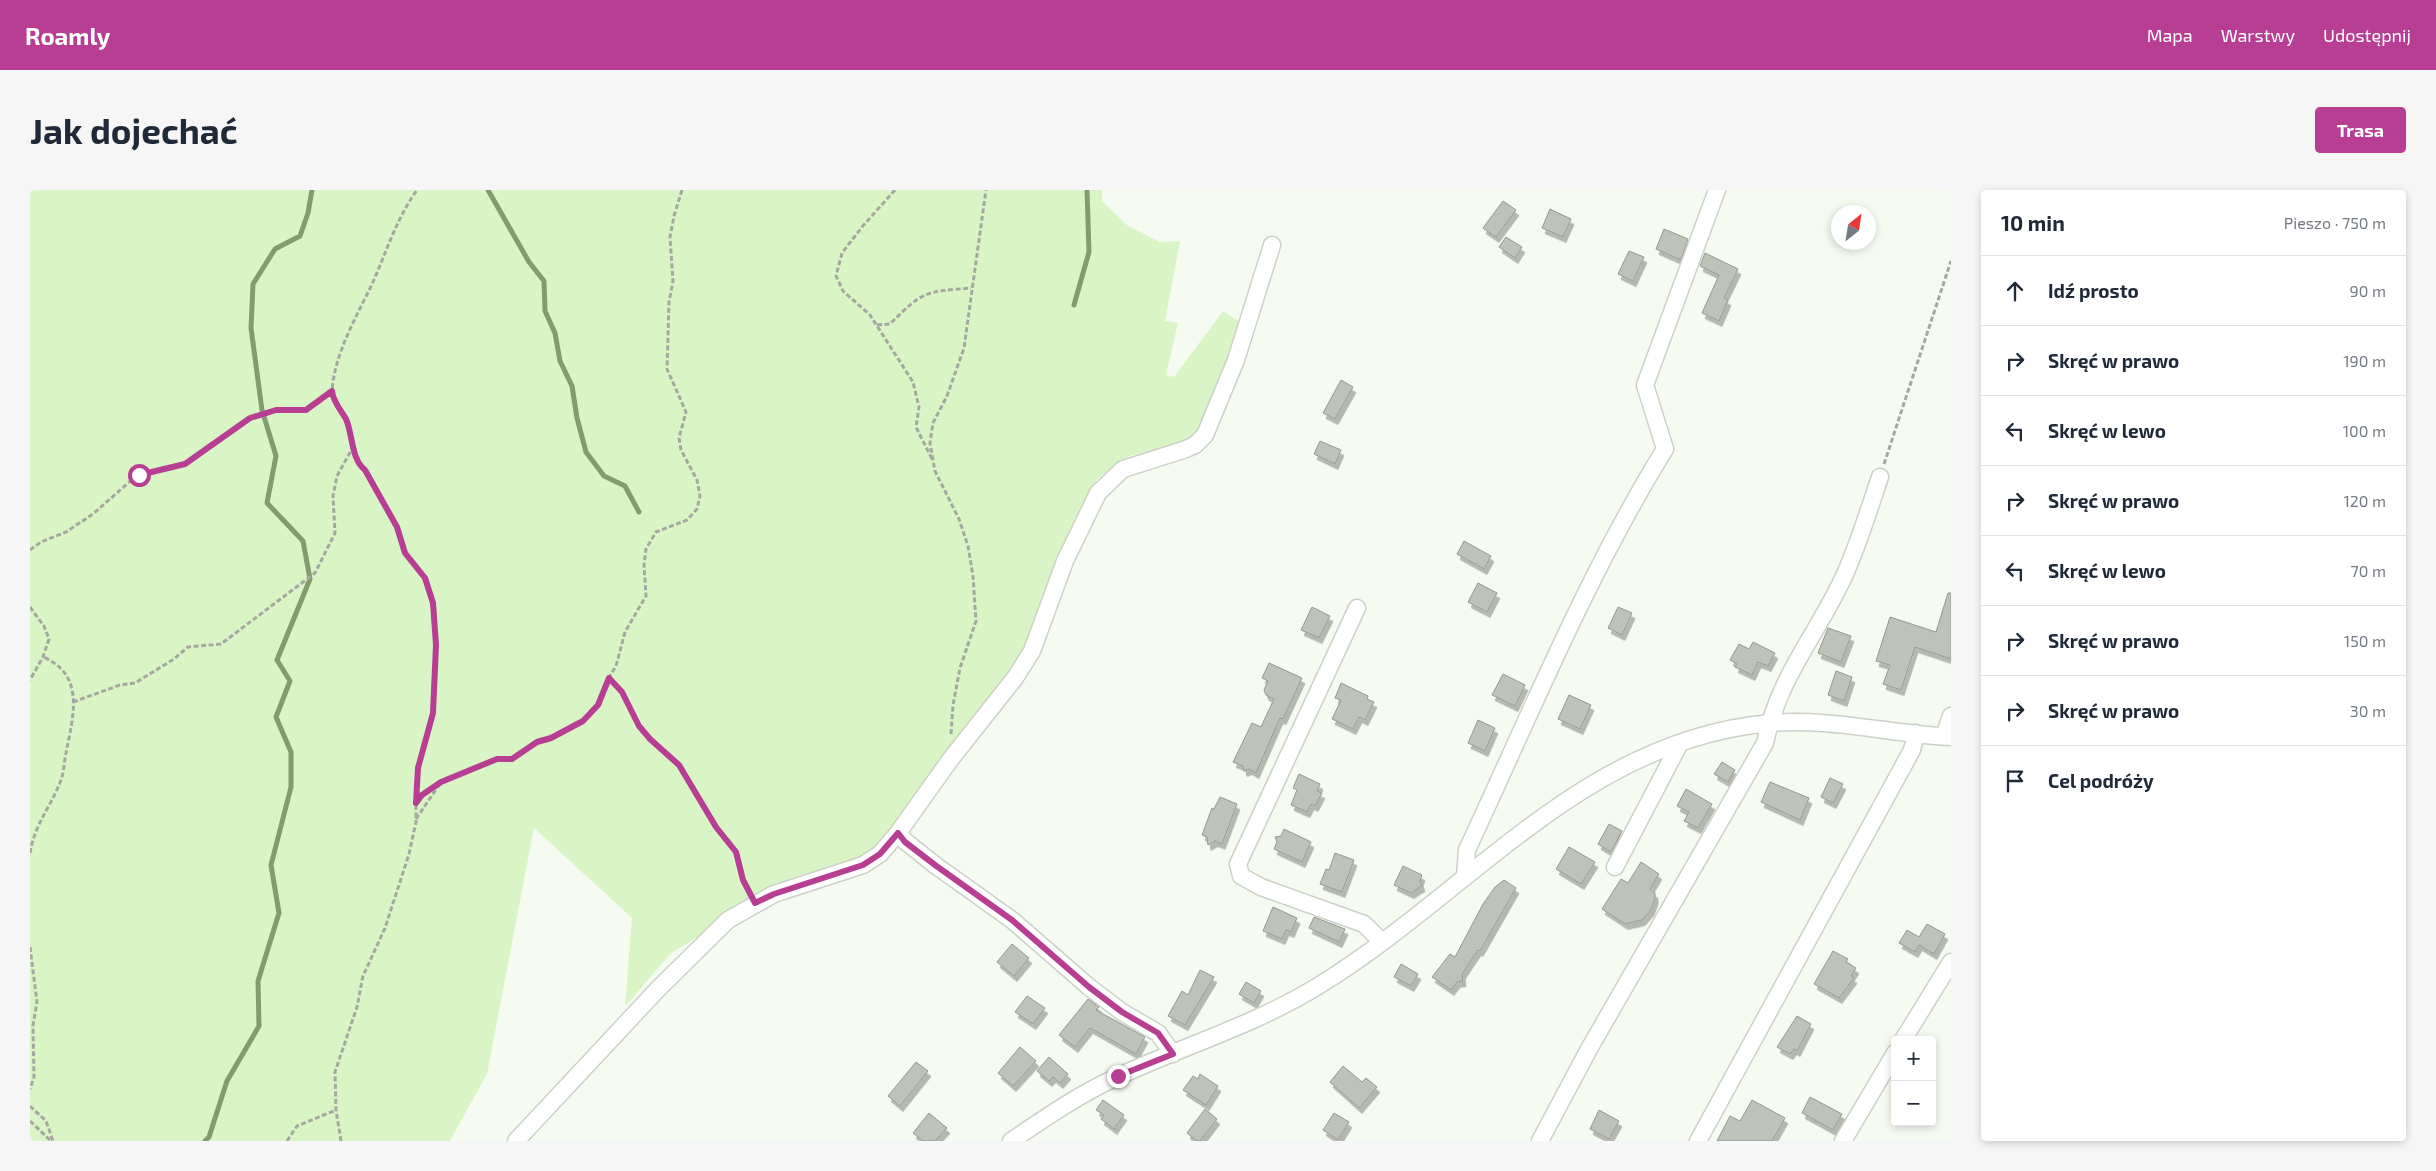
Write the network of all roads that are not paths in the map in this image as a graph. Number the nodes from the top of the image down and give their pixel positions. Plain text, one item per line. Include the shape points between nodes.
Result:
1 (1718, 190) edge
2 (1272, 245) dead end
3 (1880, 477) road end
4 (1357, 608) dead end
5 (1951, 716) edge
6 (1769, 724) junction
7 (1916, 733) junction
8 (1948, 737) edge
9 (1680, 743) junction
10 (898, 833) junction
11 (1616, 867) dead end
12 (1465, 877) junction
13 (1382, 942) junction
14 (1951, 962) edge
15 (1905, 1036) edge
16 (1173, 1054) junction
17 (1891, 1060) edge
18 (516, 1141) edge
19 (1011, 1141) edge
20 (1540, 1141) edge
21 (1698, 1141) edge
22 (1844, 1141) edge

1 - 12 street via 1644,385 1666,449 1639,492 1587,592 1467,850
2 - 10 street via 1236,360 1205,435 1186,449 1123,470 1098,493 1065,561 1032,650 1015,678
3 - 6 street via 1845,574 1788,673
4 - 13 street via 1238,864 1241,876 1364,924
5 - 8 street
6 - 7 street via 1845,724
6 - 9 street via 1722,731
6 - 20 street via 1765,743 1589,1049
7 - 8 street
7 - 21 street via 1912,750
9 - 11 street
9 - 12 street via 1638,759 1594,782 1520,832
10 - 16 street via 935,865 1012,920 1089,987 1158,1033
10 - 18 street via 880,854 863,865 774,894 728,920 704,941
12 - 13 street
13 - 16 street via 1277,1009
14 - 15 street
16 - 19 street via 1083,1094
17 - 22 street

